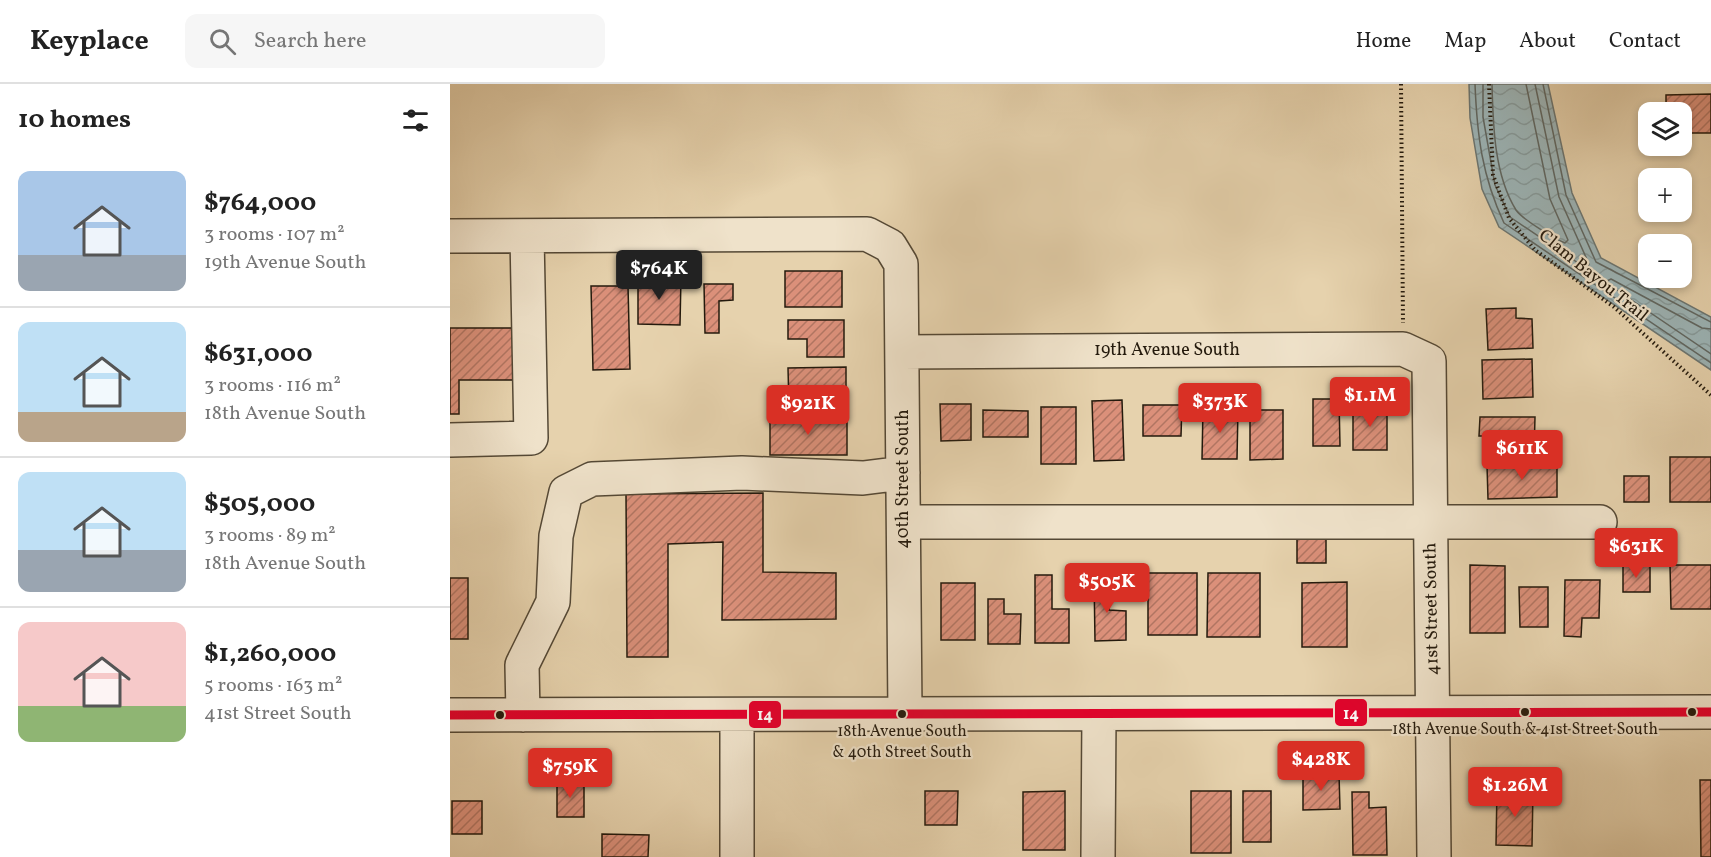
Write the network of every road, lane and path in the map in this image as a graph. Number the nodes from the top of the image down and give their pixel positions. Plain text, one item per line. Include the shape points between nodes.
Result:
1 (1401, 84) edge
2 (1489, 84) edge
3 (450, 236) edge
4 (527, 236) junction
5 (902, 352) junction
6 (1416, 355) junction
7 (1711, 395) edge
8 (450, 440) edge
9 (903, 473) junction
10 (1431, 520) junction
11 (904, 522) junction
12 (1600, 522) dead end
13 (1433, 712) junction
14 (1711, 712) edge
15 (905, 714) junction
16 (1099, 714) junction
17 (450, 715) edge
18 (523, 715) junction
19 (737, 716) junction
20 (737, 857) edge
21 (1098, 857) edge
22 (1434, 857) edge

1 - 6 path
2 - 7 path, Clam Bayou Trail via 1493,176 1509,218 1535,250 1614,307
3 - 4 street
4 - 5 street, 40th Street South via 867,234 890,246 901,264
4 - 8 street via 531,438
5 - 6 street, 19th Avenue South
5 - 9 street, 40th Street South
6 - 10 street, 41st Street South
9 - 11 street, 40th Street South
9 - 18 street via 864,478 742,473 592,479 566,492 556,537 553,602 522,665
10 - 11 street
10 - 12 street
10 - 13 street, 41st Street South
11 - 15 street, 40th Street South
13 - 14 street
13 - 16 street
13 - 22 street, 41st Street South
15 - 16 street
15 - 19 street
16 - 21 street
17 - 18 street
18 - 19 street
19 - 20 street

